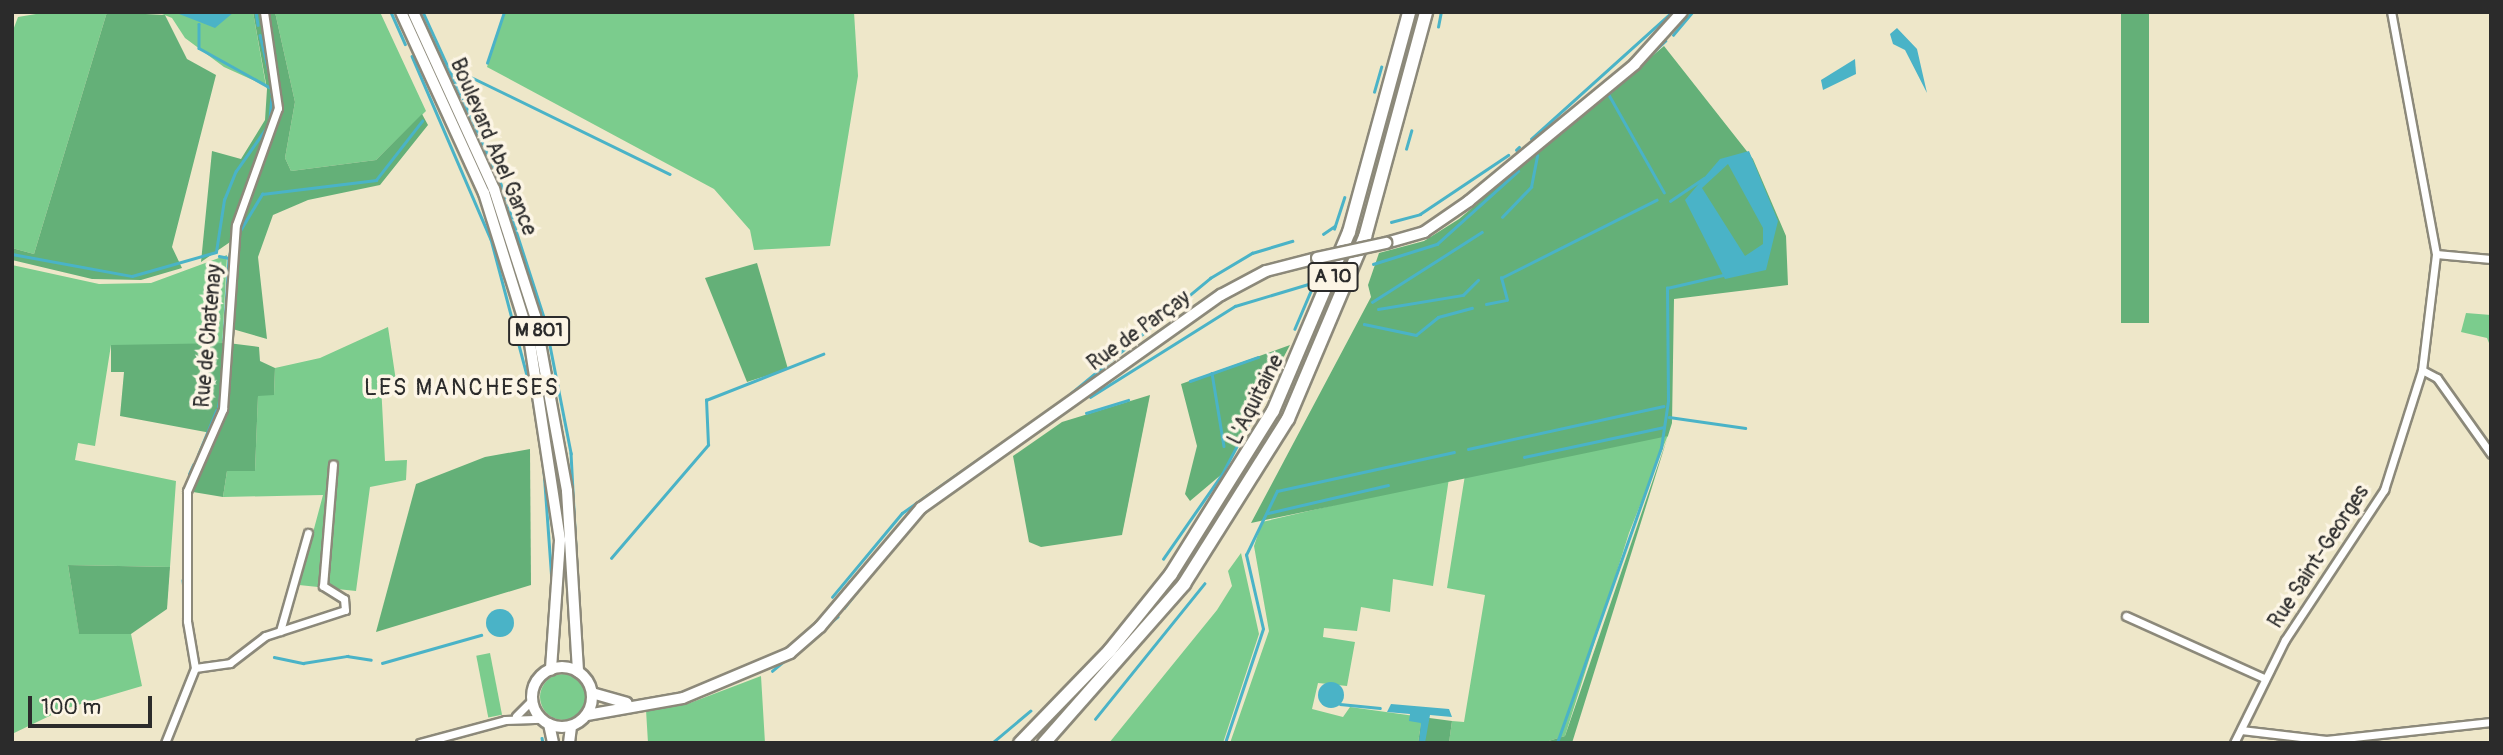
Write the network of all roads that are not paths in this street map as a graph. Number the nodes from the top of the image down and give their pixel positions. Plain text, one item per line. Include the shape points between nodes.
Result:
1 (264, 12) edge
2 (401, 12) edge
3 (413, 12) edge
4 (1409, 12) edge
5 (1426, 12) edge
6 (1682, 12) edge
7 (2391, 12) edge
8 (2436, 254) junction
9 (2491, 259) edge
10 (2423, 370) junction
11 (2491, 454) edge
12 (333, 464) dead end
13 (308, 533) dead end
14 (2126, 616) dead end
15 (280, 631) junction
16 (195, 668) junction
17 (551, 670) junction
18 (578, 672) junction
19 (2264, 678) junction
20 (592, 693) junction
21 (533, 700) junction
22 (634, 704) junction
23 (587, 715) junction
24 (505, 720) junction
25 (545, 721) junction
26 (2491, 722) edge
27 (571, 726) junction
28 (2241, 730) junction
29 (1033, 731) junction
30 (165, 743) edge
31 (420, 743) edge
32 (553, 743) edge
33 (569, 743) edge
34 (1015, 743) edge
35 (1020, 743) edge
36 (1044, 743) edge
37 (2234, 743) edge

1 - 16 street, Rue de Chatenay via 276,121 242,194 223,409 190,479 184,510
2 - 17 main road, Boulevard Abel Gance / M 801 via 477,176 530,337 560,540
3 - 18 main road, Boulevard Abel Gance / M 801 via 494,188 542,344 567,491
4 - 29 highway, L'Aquitaine / A 10 via 1349,232 1273,411 1171,574
5 - 36 highway, L'Aquitaine / A 10 via 1365,237 1293,409 1184,584
6 - 22 street, Rue de Parçay, bridge via 1634,64 1469,201 1424,232 1266,271 1221,295 921,508 820,627 790,653 707,690
7 - 8 street, Rue Saint-Georges
8 - 9 street
8 - 10 street, Rue Saint-Georges
10 - 11 street via 2437,378
10 - 19 street, Rue Saint-Georges via 2371,515
12 - 15 street via 323,586 346,606 337,616
13 - 15 street
14 - 19 street
15 - 16 street via 230,663
16 - 30 street, Rue de Chatenay
17 - 18 main road
17 - 21 main road, M 801 via 537,682
18 - 20 main road
19 - 28 street, Rue Saint-Georges
20 - 22 street, Rue de Parçay
20 - 23 main road
21 - 24 street via 524,713
21 - 25 main road
22 - 23 street, Rue de Parçay
23 - 27 main road
24 - 25 street
24 - 31 street
25 - 27 main road
25 - 32 main road
26 - 28 street via 2339,740
27 - 33 main road
28 - 37 street, Rue Saint-Georges
29 - 34 highway
29 - 35 highway, L'Aquitaine / A 10

